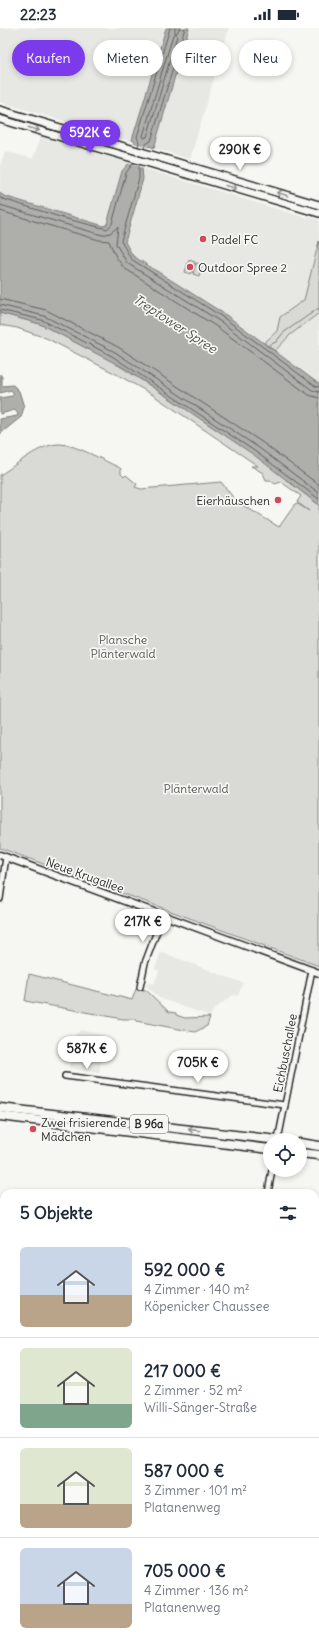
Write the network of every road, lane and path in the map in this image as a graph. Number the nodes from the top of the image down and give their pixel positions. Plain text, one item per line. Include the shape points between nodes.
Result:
1 (0, 110) edge
2 (0, 119) edge
3 (124, 151) junction
4 (154, 160) junction
5 (319, 205) edge
6 (319, 213) edge
7 (3, 856) edge
8 (0, 899) edge
9 (163, 915) junction
10 (312, 970) junction
11 (319, 973) edge
12 (140, 987) dead end
13 (65, 1076) dead end
14 (285, 1105) junction
15 (0, 1108) edge
16 (0, 1116) edge
17 (279, 1133) edge
18 (263, 1138) edge
19 (307, 1144) edge
20 (319, 1146) edge
21 (263, 1148) edge
22 (307, 1154) edge
23 (319, 1155) edge
24 (271, 1177) edge
25 (269, 1189) edge

1 - 3 main road
2 -> 3 main road
3 - 4 main road
5 -> 4 main road
4 -> 6 main road
7 - 8 street
7 - 9 street, Neue Krugallee
9 - 10 street, Neue Krugallee
9 - 12 street via 145,963
10 - 11 street, Neue Krugallee
10 - 14 street, Eichbuschallee
13 - 14 street
14 - 17 street, Eichbuschallee
18 -> 15 main road, B 96a
16 - 21 main road, B 96a
19 - 20 main road
22 - 23 main road
24 - 25 street

